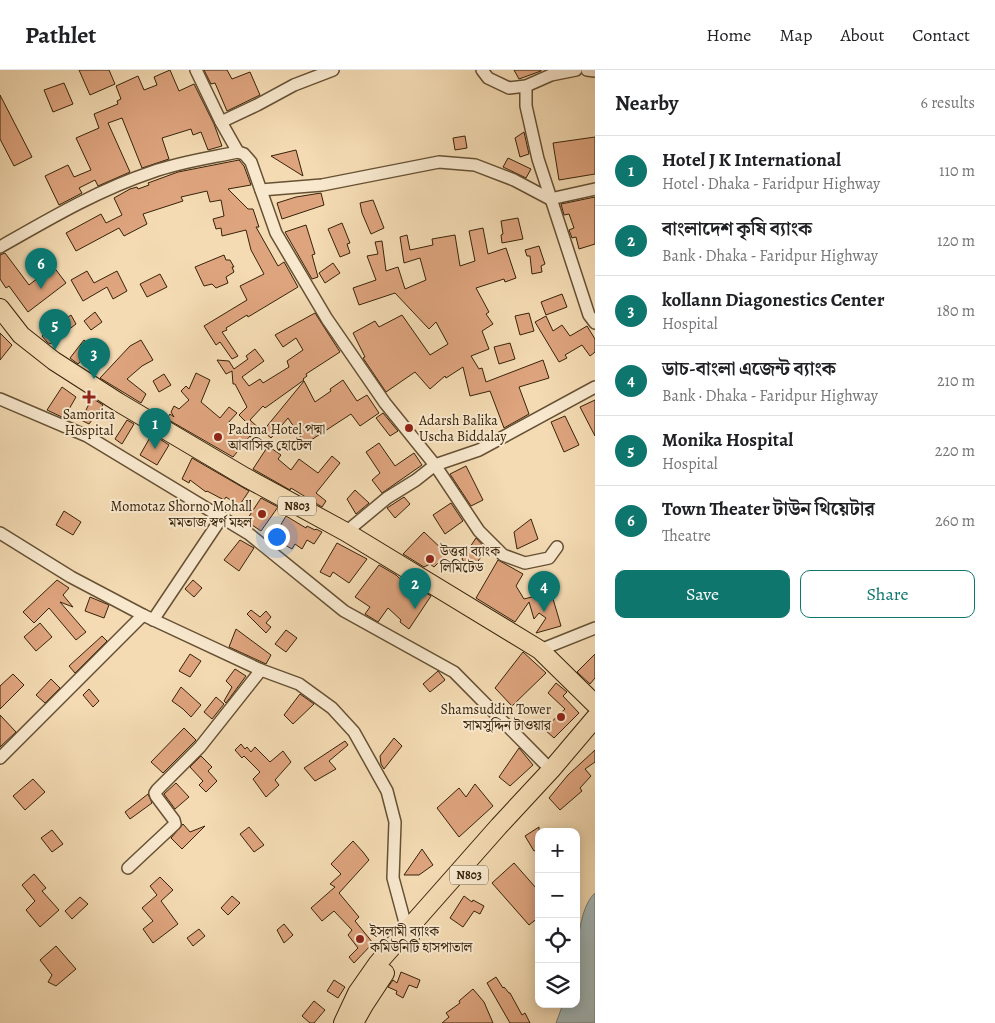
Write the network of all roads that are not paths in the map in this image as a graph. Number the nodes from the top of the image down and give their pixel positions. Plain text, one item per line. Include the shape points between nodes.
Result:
1 (196, 70) edge
2 (334, 70) edge
3 (482, 70) edge
4 (576, 70) edge
5 (587, 70) edge
6 (595, 71) edge
7 (526, 86) junction
8 (222, 122) junction
9 (238, 152) junction
10 (595, 189) edge
11 (261, 190) junction
12 (550, 199) junction
13 (0, 246) edge
14 (0, 308) edge
15 (595, 323) edge
16 (595, 387) edge
17 (0, 399) edge
18 (435, 465) junction
19 (222, 517) junction
20 (346, 532) junction
21 (0, 533) edge
22 (557, 547) dead end
23 (148, 618) junction
24 (595, 628) edge
25 (540, 650) junction
26 (261, 670) junction
27 (595, 704) edge
28 (595, 718) edge
29 (595, 734) edge
30 (0, 758) edge
31 (551, 770) junction
32 (128, 868) dead end
33 (410, 934) junction
34 (343, 1023) edge
35 (355, 1023) edge

1 - 8 street
2 - 8 street via 294,85
3 - 7 street via 488,78 509,88
4 - 7 street via 550,75
5 - 6 street
7 - 12 street via 526,106
8 - 9 street
9 - 11 street via 252,162
9 - 13 street via 154,171 114,186
10 - 12 street
11 - 12 street via 322,185 439,162 475,165
11 - 18 street via 276,233 328,319 385,403
12 - 15 street via 589,315
14 - 20 highway, N803 via 21,336 54,361 245,477
16 - 18 street via 479,450
17 - 19 street via 87,436
18 - 20 street via 387,498
18 - 22 street via 479,531 503,555 525,563 549,558
19 - 23 street
19 - 31 street via 250,534 344,611 454,672
20 - 25 highway, N803
21 - 23 street via 71,577
23 - 26 street
23 - 30 street
24 - 25 street
25 - 27 highway, N803
26 - 32 street via 200,746 157,790 156,796 174,824
26 - 33 street via 300,684 332,708 354,732 382,782 395,822 393,878
28 - 31 highway, N803
29 - 33 highway, N803
31 - 33 highway, N803 via 499,826
33 - 34 highway, N803 via 378,963 357,993
33 - 35 highway, N803

